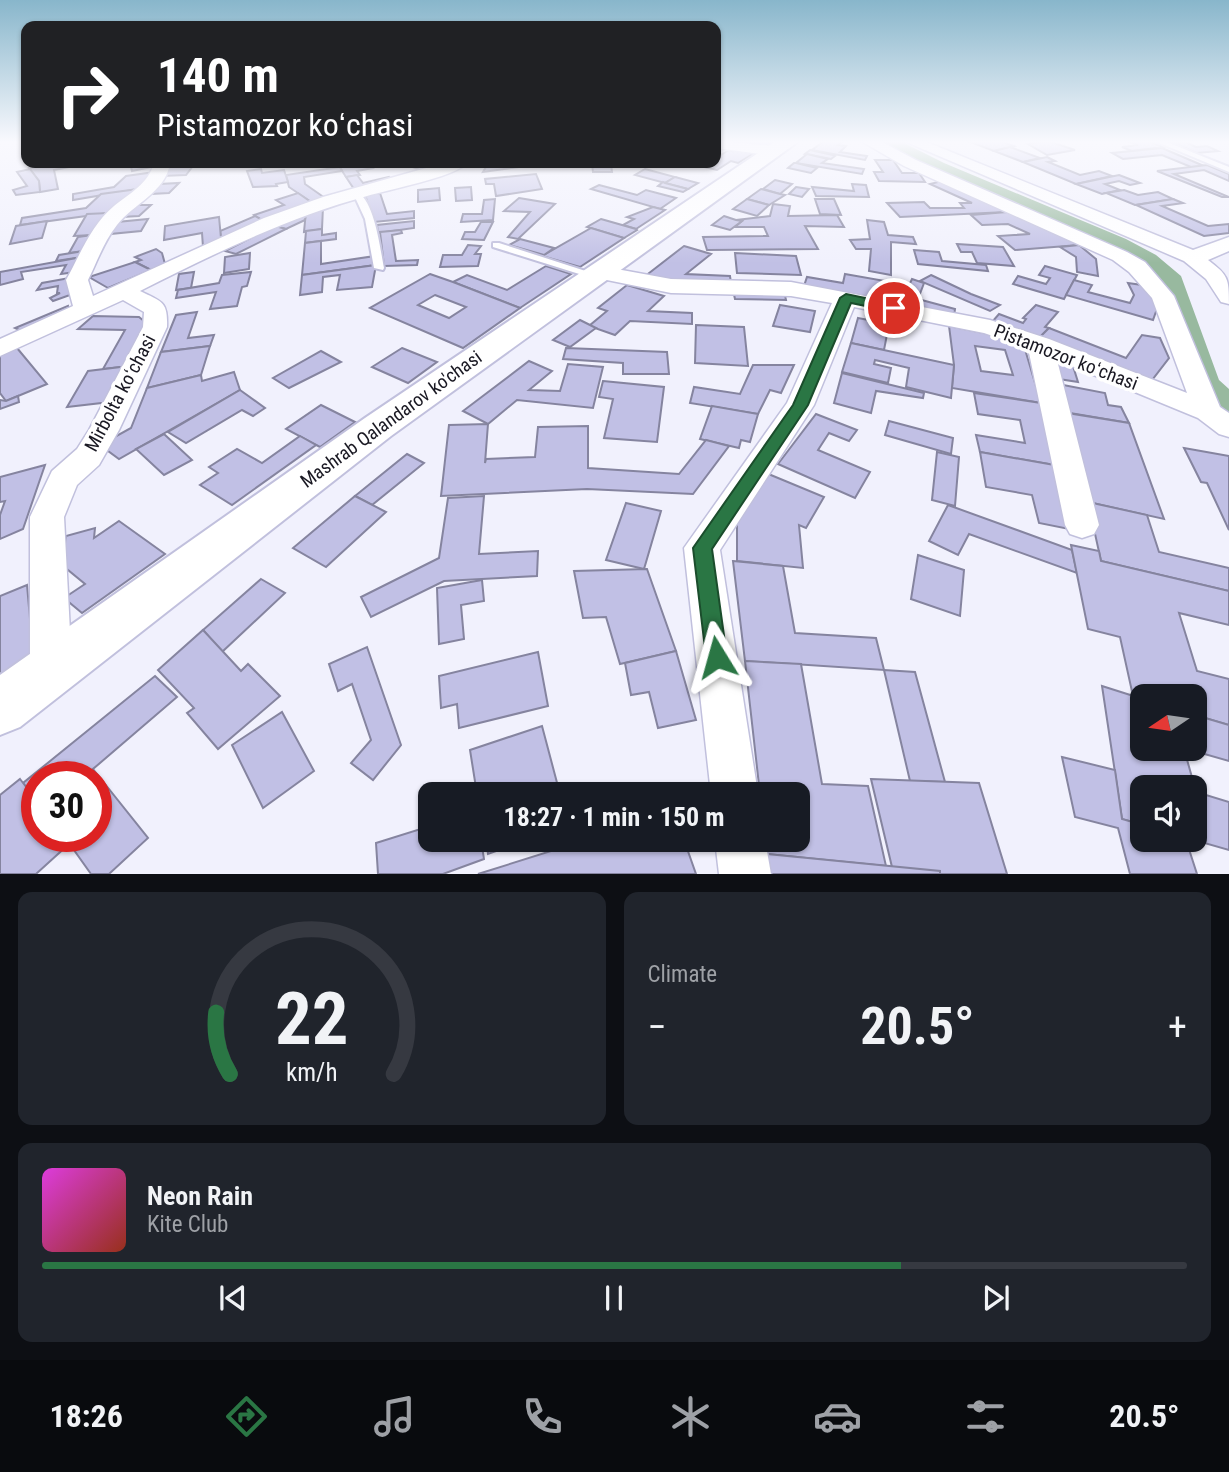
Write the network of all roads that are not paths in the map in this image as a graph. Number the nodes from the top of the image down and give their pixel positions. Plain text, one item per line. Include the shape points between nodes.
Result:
1 (153, 182) edge
2 (408, 182) edge
3 (731, 182) edge
4 (952, 182) edge
5 (1010, 182) edge
6 (358, 195) junction
7 (1229, 243) edge
8 (496, 245) dead end
9 (1191, 257) junction
10 (379, 268) dead end
11 (598, 274) junction
12 (122, 290) junction
13 (1229, 297) edge
14 (846, 298) junction
15 (86, 309) junction
16 (1040, 344) junction
17 (0, 348) edge
18 (1218, 419) edge
19 (1082, 525) dead end
20 (51, 670) junction
21 (0, 708) edge
22 (732, 782) edge
23 (742, 852) edge
24 (745, 873) edge

1 - 15 street via 113,216 78,280
2 - 6 street
3 - 11 main road, Mashrab Qalandarov ko'chasi
4 - 18 street via 1137,267 1163,296
5 - 9 street
6 - 10 lane via 369,219
6 - 12 street via 313,206
7 - 9 street
8 - 11 lane
9 - 13 street via 1214,275
11 - 14 street, Pistamozor koʻchasi via 671,286 791,289
11 - 20 main road, Mashrab Qalandarov ko'chasi via 378,427
12 - 15 street
12 - 20 street, Mirbolta koʻchasi via 156,309 155,327 99,439 88,457 63,479 47,517
14 - 16 street, Pistamozor koʻchasi via 990,327
14 - 22 street via 800,405 702,548
15 - 17 street
16 - 18 street, Pistamozor koʻchasi
16 - 19 street
20 - 21 main road, Mashrab Qalandarov ko'chasi
23 - 24 street

